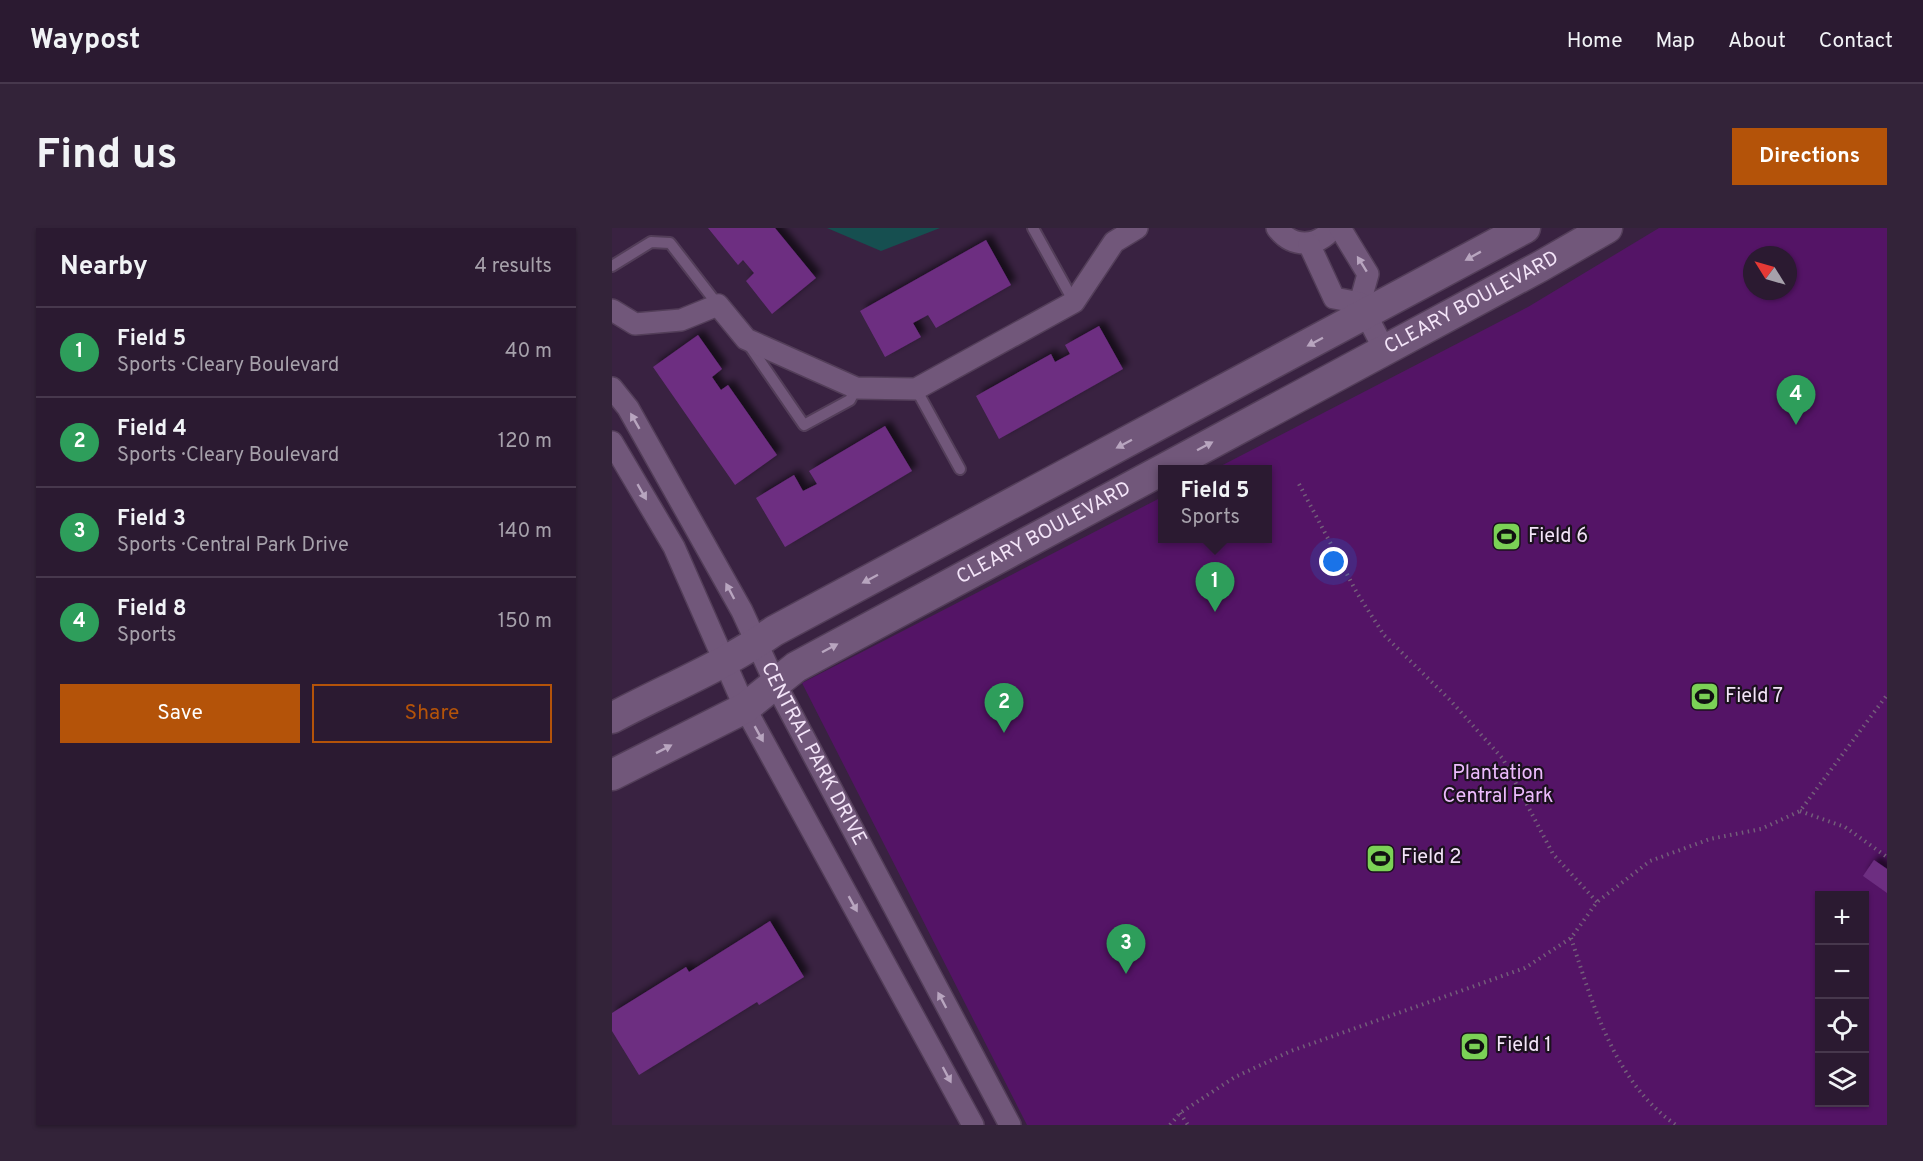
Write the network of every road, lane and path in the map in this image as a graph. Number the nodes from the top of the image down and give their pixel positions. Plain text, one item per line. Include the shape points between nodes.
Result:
1 (1033, 228) edge
2 (1137, 228) edge
3 (1277, 228) edge
4 (1333, 228) edge
5 (1340, 228) edge
6 (1525, 228) edge
7 (1607, 228) edge
8 (1309, 244) junction
9 (612, 266) edge
10 (1074, 302) junction
11 (718, 304) junction
12 (1363, 309) junction
13 (612, 310) edge
14 (746, 339) junction
15 (1384, 349) junction
16 (612, 388) edge
17 (856, 388) junction
18 (916, 389) junction
19 (612, 442) edge
20 (1170, 465) edge
21 (960, 469) dead end
22 (1158, 471) edge
23 (1299, 484) dead end
24 (758, 642) junction
25 (725, 662) junction
26 (776, 685) junction
27 (1887, 695) edge
28 (745, 708) junction
29 (612, 717) edge
30 (612, 775) edge
31 (1800, 811) junction
32 (1887, 857) edge
33 (1597, 902) junction
34 (1571, 938) junction
35 (1180, 1113) junction
36 (974, 1125) edge
37 (1010, 1125) edge
38 (1170, 1125) edge
39 (1188, 1125) edge
40 (1676, 1125) edge

1 - 10 lane
2 - 10 street via 1114,242
3 - 8 street via 1290,240
4 - 8 street
12 -> 5 street via 1368,274
6 -> 12 street, CLEARY BOULEVARD
7 - 15 street, CLEARY BOULEVARD
8 - 12 street via 1334,298
9 - 11 lane via 651,242 670,243
10 - 18 street
11 - 13 street via 681,320 635,324
11 - 14 street
12 - 15 street
12 -> 24 street, CLEARY BOULEVARD
14 - 17 street
14 - 17 lane via 804,425 850,400
20 -> 15 street, CLEARY BOULEVARD
24 -> 16 street, CENTRAL PARK DRIVE via 689,514 628,408
17 - 18 street
18 - 21 lane
19 -> 25 street, CENTRAL PARK DRIVE via 674,548
26 -> 22 street, CLEARY BOULEVARD via 796,667
23 - 33 path via 1384,635 1503,759 1553,854
24 - 25 street, CLEARY BOULEVARD
24 - 26 street, CENTRAL PARK DRIVE
25 - 28 street, CENTRAL PARK DRIVE
25 - 29 street, CLEARY BOULEVARD
26 - 28 street, CLEARY BOULEVARD
37 -> 26 street, CENTRAL PARK DRIVE
27 - 31 path
30 -> 28 street, CLEARY BOULEVARD
28 -> 36 street, CENTRAL PARK DRIVE
31 - 32 path via 1845,827
31 - 33 path via 1761,829 1710,839 1650,861
33 - 34 path
34 - 35 path via 1525,968 1291,1051 1235,1077
34 - 40 path via 1624,1072 1656,1111
35 - 38 path
35 - 39 path

